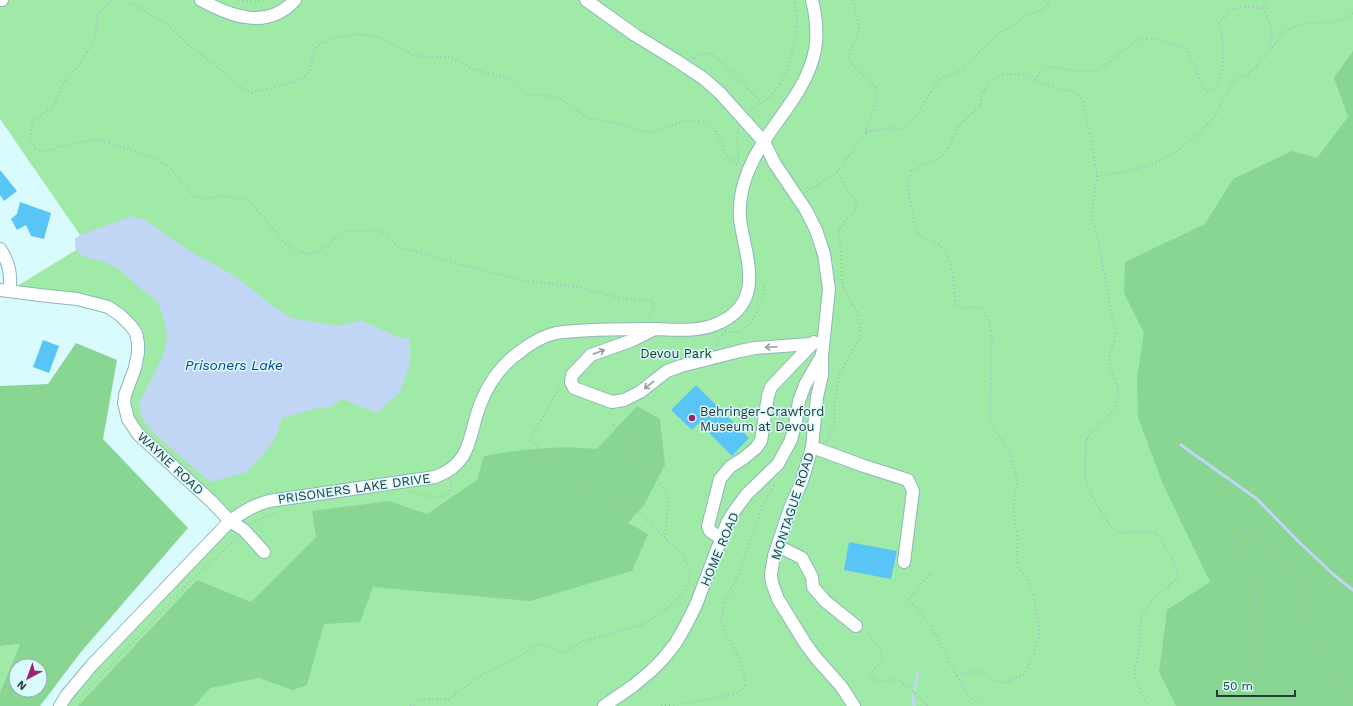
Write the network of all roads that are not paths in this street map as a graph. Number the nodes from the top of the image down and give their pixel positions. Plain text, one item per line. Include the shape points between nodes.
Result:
1 (201, 0) edge
2 (295, 0) edge
3 (586, 0) edge
4 (812, 0) edge
5 (764, 142) junction
6 (0, 249) edge
7 (4, 291) edge
8 (825, 329) junction
9 (635, 335) junction
10 (810, 344) junction
11 (822, 356) junction
12 (817, 449) junction
13 (230, 521) junction
14 (722, 539) junction
15 (778, 546) junction
16 (264, 552) dead end
17 (904, 562) dead end
18 (856, 626) road end
19 (60, 706) edge
20 (604, 706) edge
21 (854, 706) edge

1 - 2 street via 217,9 252,18 278,14
3 - 5 street, MONTAGUE ROAD via 703,78
4 - 5 street via 816,29 811,64 802,85
5 - 8 street, MONTAGUE ROAD via 777,168 806,210 824,254 829,289
5 - 9 street, PRISONERS LAKE DRIVE via 749,168 741,193 740,216 750,277 744,301 734,314 711,327 683,330 654,329
6 - 7 street via 10,270 10,285
7 - 13 street, WAYNE ROAD via 99,304 120,315 131,326 136,333 138,353 125,395 128,419 138,434
8 - 10 street
8 - 11 street, MONTAGUE ROAD
10 -> 9 street via 755,348 681,366 667,371 640,392 624,400 612,402 574,388 571,382 572,375 591,355
9 - 13 street, PRISONERS LAKE DRIVE via 618,329 555,333 536,340 520,351 489,385 480,405 469,446 453,468 445,473 412,481 270,501 257,504
10 - 14 street via 771,387 762,441 730,467 720,479 708,526 710,531
11 - 12 street, MONTAGUE ROAD via 822,375 812,437
11 - 14 street, HOME ROAD via 804,385 791,440 778,464 747,494 735,510
12 - 15 street, MONTAGUE ROAD via 790,508
12 - 17 street via 908,480 913,491
13 - 16 street, WAYNE ROAD via 244,530
13 - 19 street, PRISONERS LAKE DRIVE via 92,665
14 - 20 street, HOME ROAD via 696,605 675,644 652,671
15 - 18 street via 802,558 812,577 813,587 825,601
15 - 21 street, MONTAGUE ROAD via 771,574 778,599 805,643 841,686

